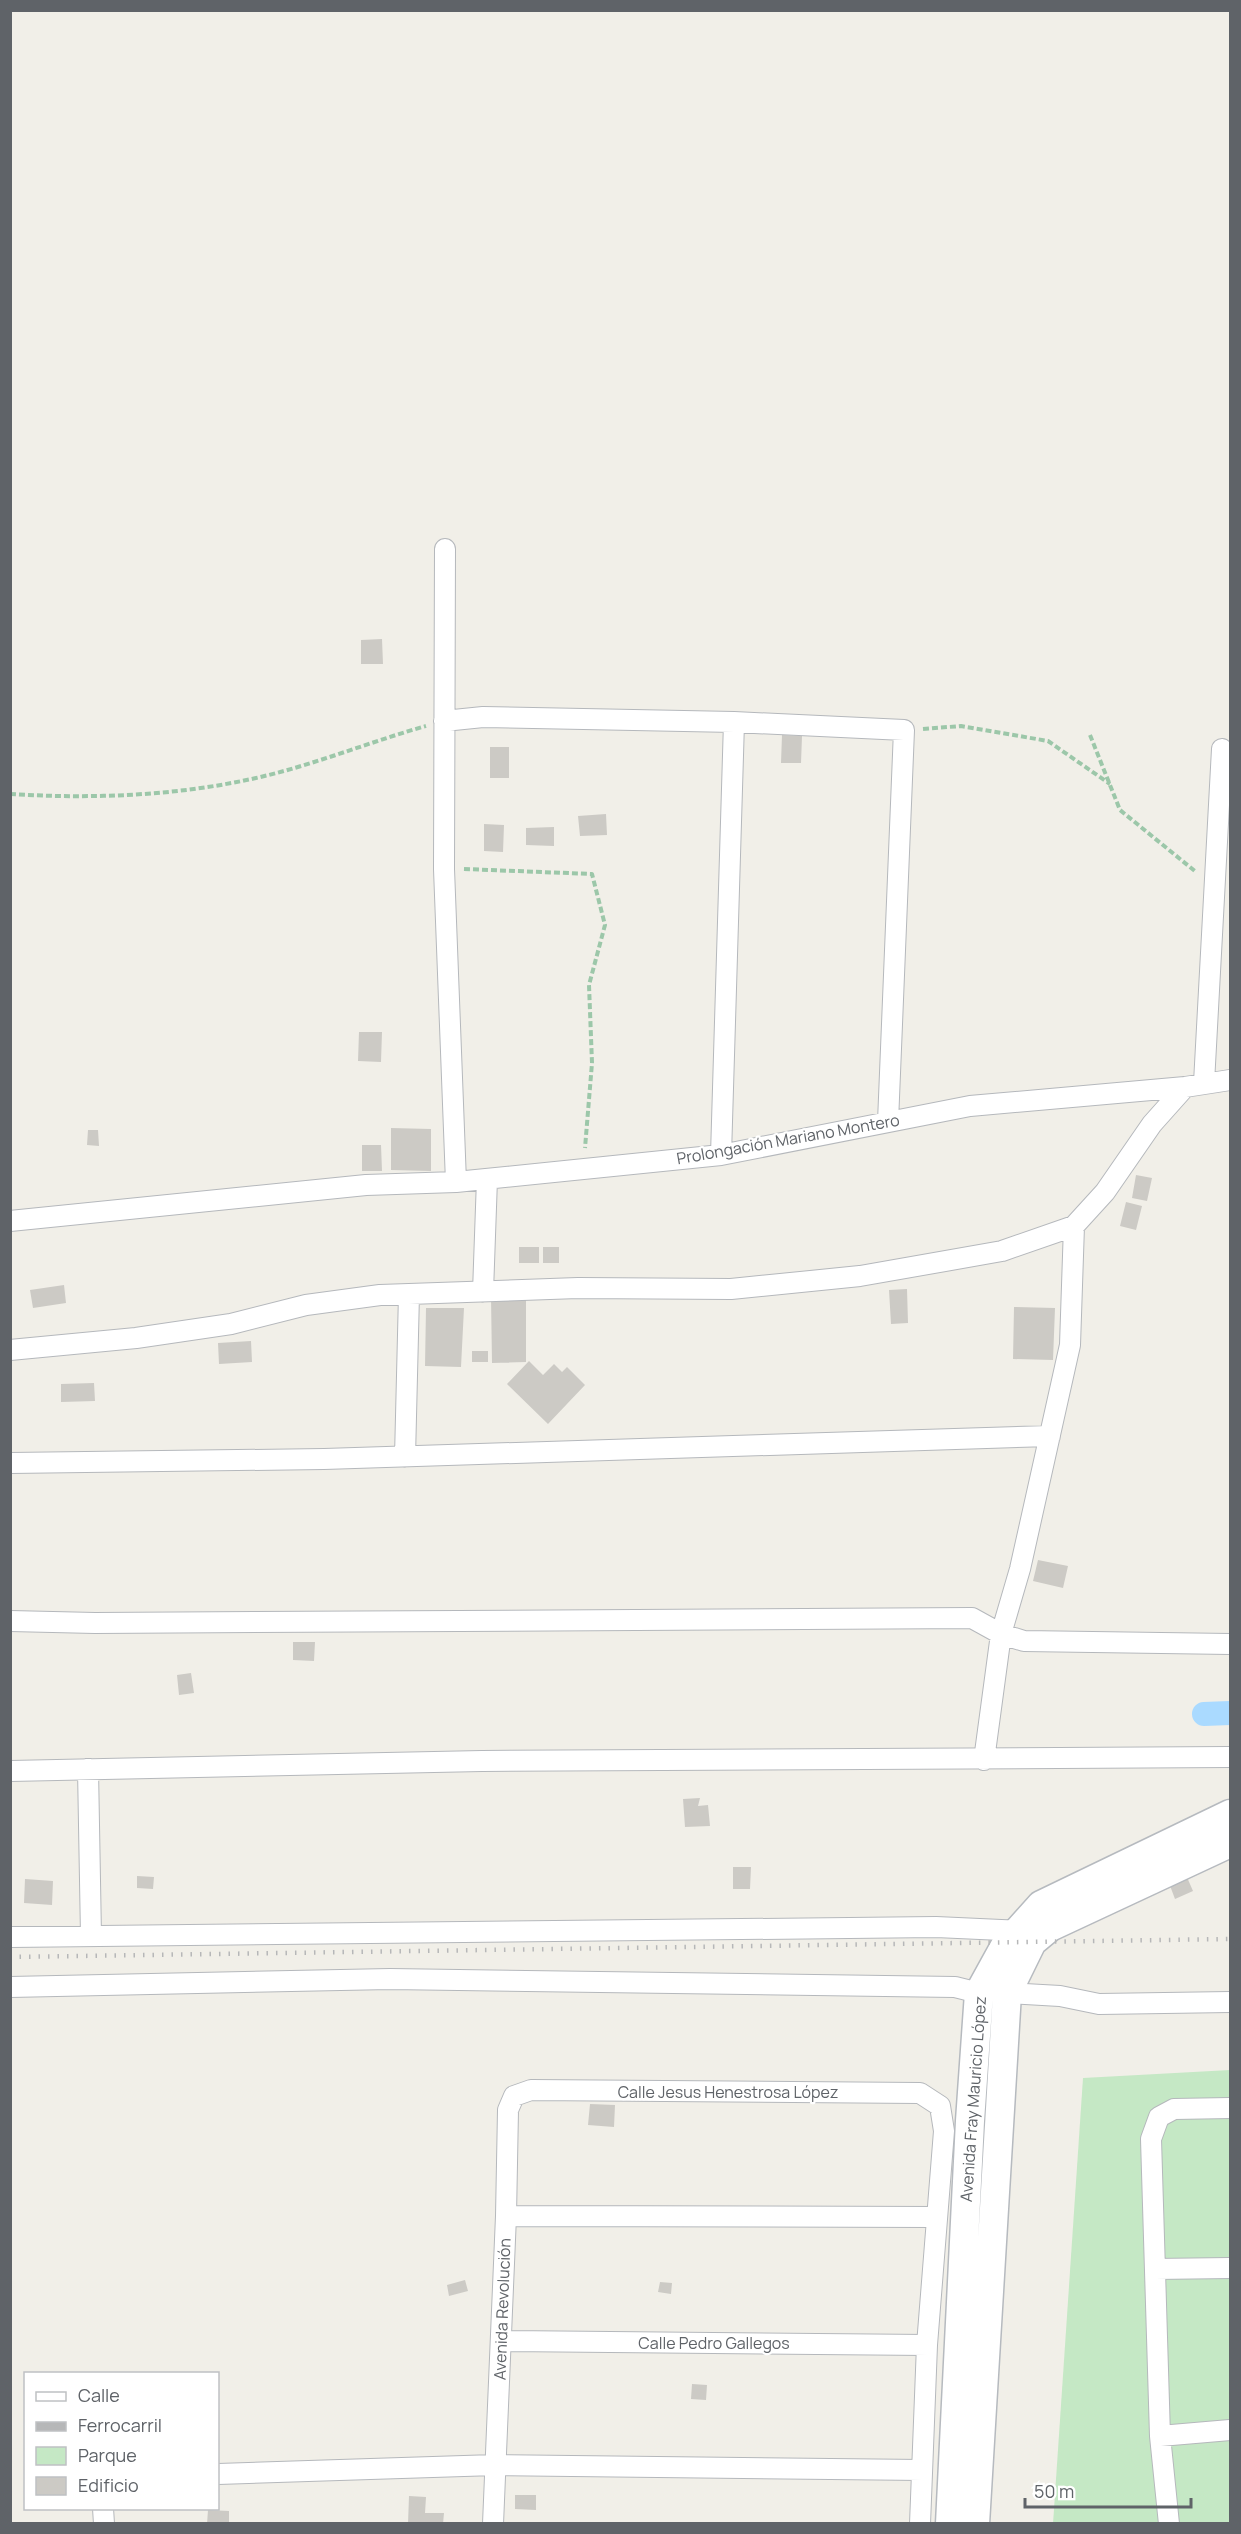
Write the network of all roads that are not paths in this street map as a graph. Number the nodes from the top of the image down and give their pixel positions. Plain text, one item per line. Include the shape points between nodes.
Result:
1 (445, 549) dead end
2 (444, 721) junction
3 (734, 722) junction
4 (1222, 749) dead end
5 (1230, 1080) edge
6 (1195, 1085) junction
7 (888, 1122) junction
8 (721, 1155) junction
9 (487, 1179) junction
10 (456, 1182) junction
11 (10, 1221) edge
12 (1074, 1226) junction
13 (483, 1292) junction
14 (409, 1294) junction
15 (10, 1350) edge
16 (1050, 1436) junction
17 (405, 1457) junction
18 (10, 1463) edge
19 (10, 1621) edge
20 (1001, 1634) junction
21 (1230, 1644) edge
22 (1230, 1757) edge
23 (984, 1760) junction
24 (88, 1770) junction
25 (10, 1771) edge
26 (1230, 1814) edge
27 (1230, 1843) edge
28 (1030, 1932) junction
29 (91, 1936) junction
30 (10, 1938) edge
31 (10, 1987) edge
32 (993, 1993) junction
33 (1230, 2002) edge
34 (514, 2096) joint
35 (1230, 2108) edge
36 (506, 2216) junction
37 (936, 2217) junction
38 (1230, 2268) edge
39 (1155, 2270) junction
40 (501, 2341) junction
41 (927, 2345) junction
42 (1230, 2430) edge
43 (1161, 2436) junction
44 (495, 2465) junction
45 (922, 2470) junction
46 (219, 2474) edge
47 (493, 2523) edge
48 (920, 2523) edge
49 (950, 2523) edge
50 (975, 2523) edge
51 (1168, 2523) edge

1 - 2 street
2 - 3 street via 483,717
2 - 10 street via 444,868
3 - 7 street via 904,730
3 - 8 street
4 - 6 street via 1215,888
5 - 6 street, Prolongación Mariano Montero
6 - 7 street, Prolongación Mariano Montero via 970,1106
6 - 12 street via 1152,1124 1105,1192
7 - 8 street, Prolongación Mariano Montero
8 - 9 street, Prolongación Mariano Montero
9 - 10 street, Prolongación Mariano Montero
9 - 13 street
10 - 11 street, Prolongación Mariano Montero via 366,1185
12 - 13 street via 1002,1251 860,1276 731,1289
12 - 16 street via 1070,1346
13 - 14 street
14 - 15 street via 306,1305 231,1324 135,1338
14 - 17 street
16 - 17 street
16 - 20 street
17 - 18 street
19 - 20 street via 972,1618
20 - 21 street via 1024,1641
20 - 23 street
22 - 23 street
23 - 24 street via 482,1761
24 - 25 street
24 - 29 street
26 - 28 street, Avenida Fray Mauricio López via 1041,1905
27 - 28 street, Avenida Fray Mauricio López via 1050,1927
28 - 29 street via 936,1927
28 - 32 street, Avenida Fray Mauricio López via 1006,1944
29 - 30 street
31 - 32 street via 390,1979 955,1987
32 - 33 street via 1060,1996 1100,2004
32 - 49 street, Avenida Fray Mauricio López via 970,2121
32 - 50 street, Avenida Fray Mauricio López
34 - 36 street, Avenida Revolución via 507,2110
34 - 37 street, Calle Jesus Henestrosa López via 531,2090 920,2093 940,2106 944,2131
35 - 39 street via 1174,2109 1159,2117 1151,2139
36 - 37 street
36 - 40 street, Avenida Revolución
37 - 41 street
38 - 39 street
39 - 43 street
40 - 41 street, Calle Pedro Gallegos
40 - 44 street, Avenida Revolución
41 - 45 street
42 - 43 street
43 - 51 street
44 - 45 street
44 - 46 street
44 - 47 street, Avenida Revolución
45 - 48 street

